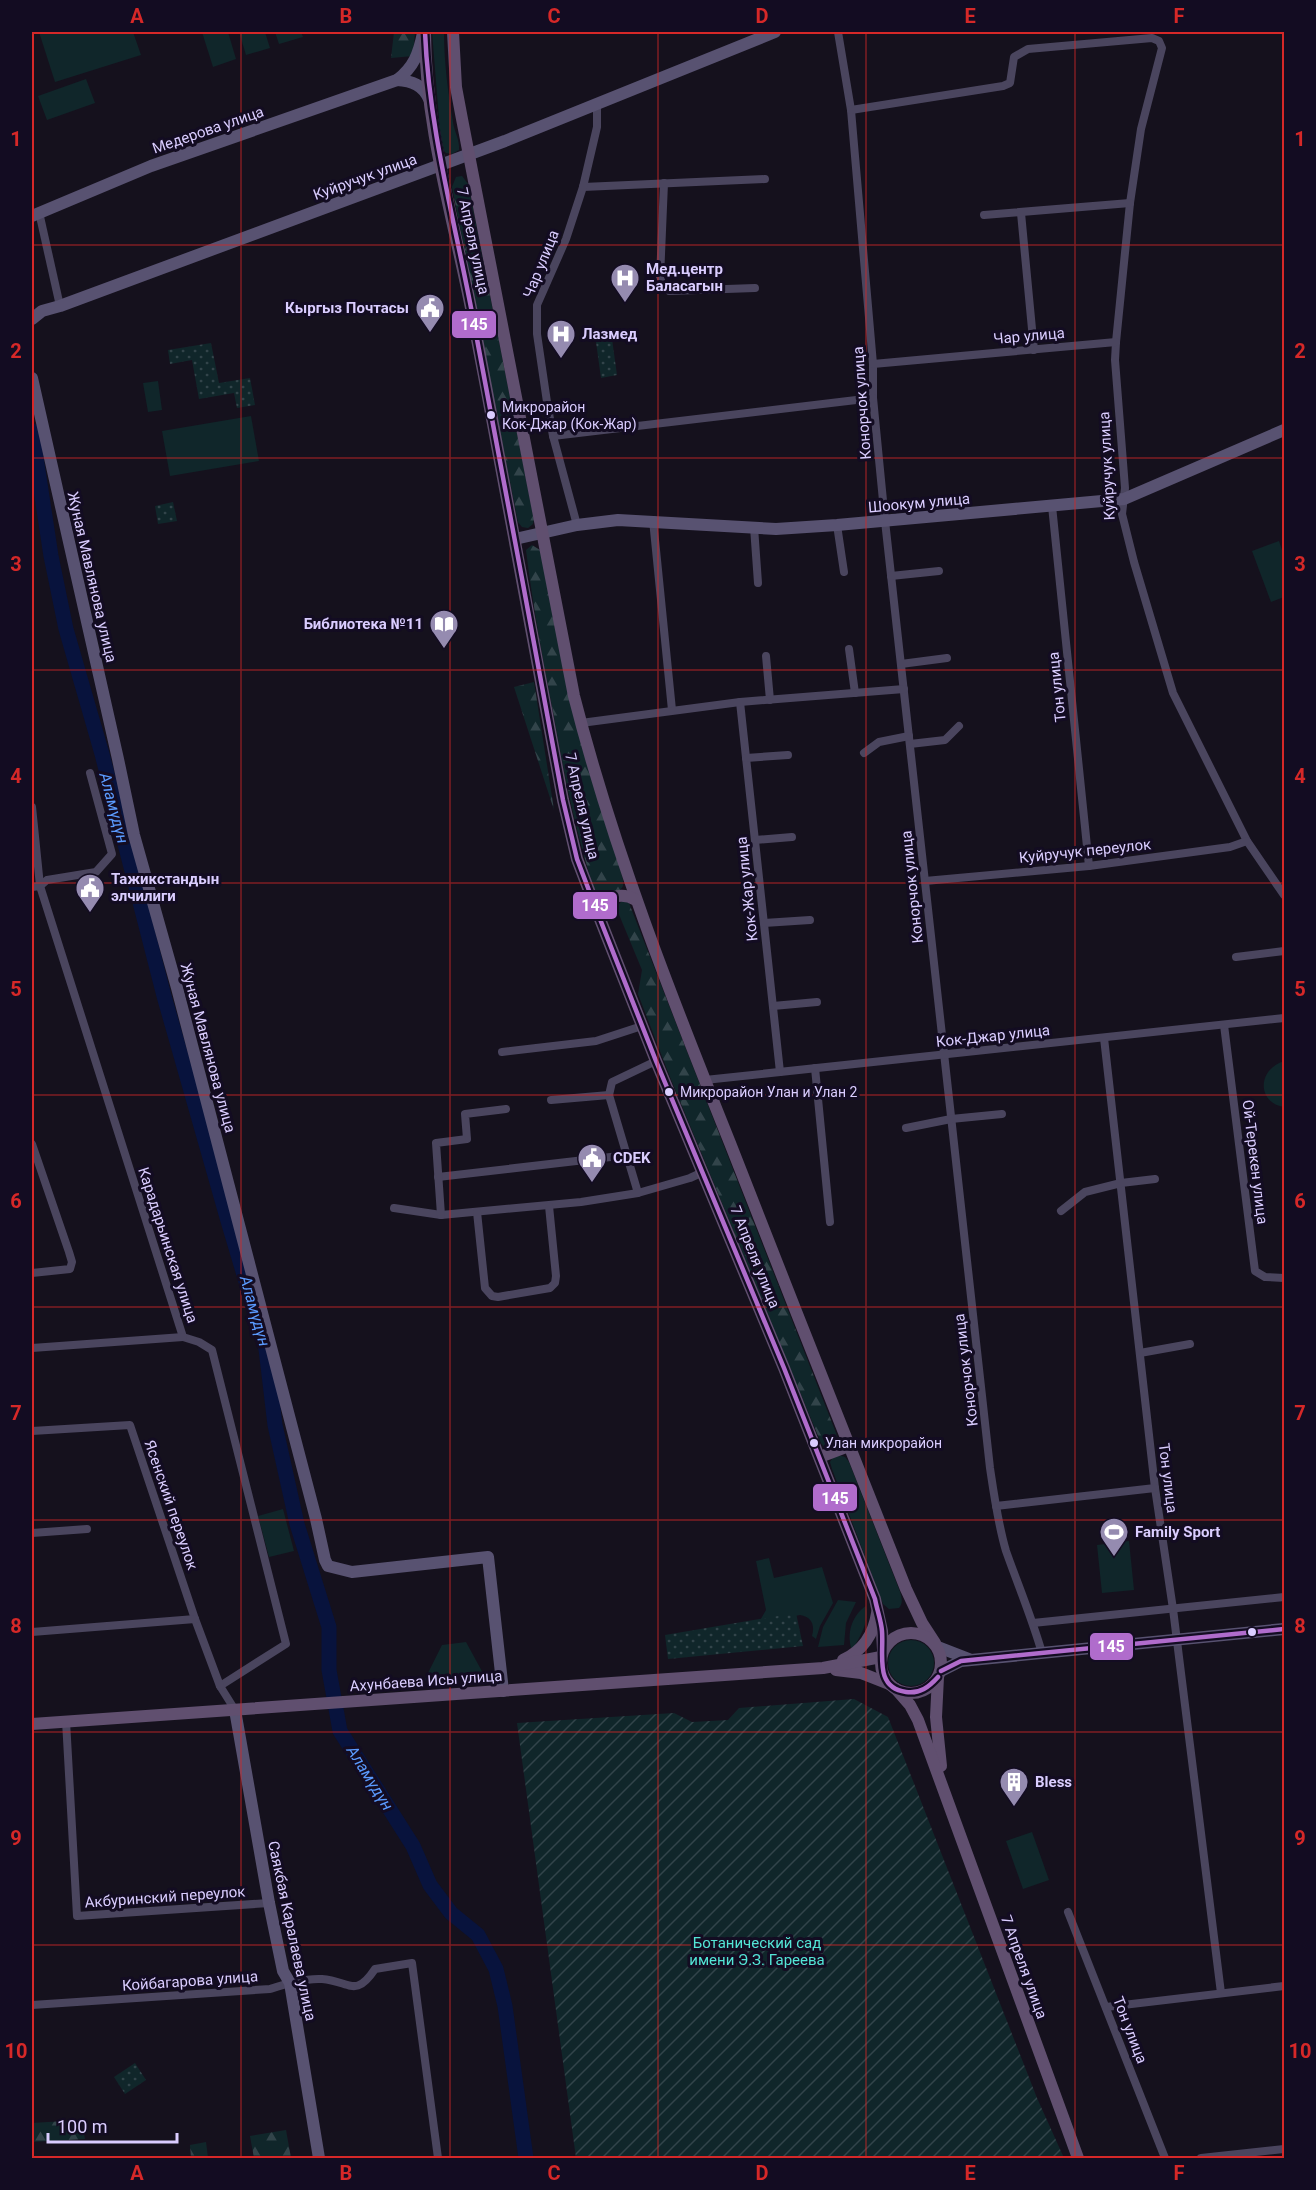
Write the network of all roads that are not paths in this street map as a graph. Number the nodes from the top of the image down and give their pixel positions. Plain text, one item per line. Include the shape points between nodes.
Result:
1 (424, 32) edge
2 (453, 32) edge
3 (775, 32) edge
4 (838, 32) edge
5 (397, 80) junction
6 (429, 100) junction
7 (597, 104) junction
8 (851, 110) junction
9 (469, 155) junction
10 (442, 165) junction
11 (765, 179) dead end
12 (664, 183) junction
13 (583, 187) junction
14 (1130, 203) junction
15 (1021, 213) junction
16 (35, 214) edge
17 (984, 215) dead end
18 (755, 288) dead end
19 (60, 306) junction
20 (32, 319) edge
21 (1116, 342) junction
22 (1034, 350) junction
23 (873, 364) junction
24 (32, 378) edge
25 (873, 398) junction
26 (1284, 430) edge
27 (553, 436) junction
28 (1124, 499) junction
29 (1052, 506) junction
30 (652, 520) junction
31 (885, 521) junction
32 (577, 525) junction
33 (837, 525) junction
34 (754, 527) junction
35 (542, 533) junction
36 (515, 539) junction
37 (939, 571) dead end
38 (844, 572) dead end
39 (891, 576) junction
40 (758, 583) dead end
41 (849, 650) dead end
42 (766, 656) dead end
43 (948, 658) dead end
44 (901, 664) junction
45 (904, 689) junction
46 (855, 693) junction
47 (770, 700) junction
48 (740, 702) junction
49 (672, 710) junction
50 (581, 723) junction
51 (959, 726) dead end
52 (910, 740) junction
53 (864, 753) dead end
54 (788, 755) dead end
55 (746, 758) junction
56 (90, 773) dead end
57 (32, 812) edge
58 (792, 837) dead end
59 (755, 840) junction
60 (1247, 841) junction
61 (1089, 866) junction
62 (925, 881) junction
63 (36, 886) edge
64 (1284, 895) edge
65 (636, 900) junction
66 (598, 914) junction
67 (810, 920) dead end
68 (764, 923) junction
69 (1284, 951) edge
70 (1236, 957) dead end
71 (817, 1002) dead end
72 (773, 1006) junction
73 (1284, 1018) edge
74 (1224, 1025) junction
75 (642, 1026) junction
76 (1104, 1038) junction
77 (502, 1052) dead end
78 (944, 1055) junction
79 (656, 1061) junction
80 (815, 1068) junction
81 (780, 1072) junction
82 (705, 1080) junction
83 (609, 1095) junction
84 (551, 1100) dead end
85 (506, 1109) dead end
86 (1002, 1113) dead end
87 (951, 1119) junction
88 (906, 1128) dead end
89 (32, 1144) edge
90 (628, 1155) junction
91 (703, 1172) junction
92 (438, 1177) junction
93 (1155, 1179) dead end
94 (1121, 1183) junction
95 (638, 1193) junction
96 (549, 1206) junction
97 (394, 1208) dead end
98 (1061, 1210) dead end
99 (477, 1212) junction
100 (441, 1215) junction
101 (830, 1222) dead end
102 (32, 1273) edge
103 (1284, 1278) edge
104 (183, 1337) junction
105 (1190, 1344) dead end
106 (32, 1348) edge
107 (1140, 1353) junction
108 (32, 1431) edge
109 (849, 1446) junction
110 (819, 1457) junction
111 (1155, 1488) junction
112 (996, 1506) junction
113 (87, 1529) dead end
114 (32, 1533) edge
115 (1284, 1597) edge
116 (877, 1608) junction
117 (1173, 1609) junction
118 (195, 1619) junction
119 (1033, 1623) junction
120 (1284, 1629) edge
121 (32, 1632) edge
122 (1177, 1640) junction
123 (936, 1645) junction
124 (882, 1653) junction
125 (1041, 1653) junction
126 (973, 1660) junction
127 (823, 1668) junction
128 (940, 1674) junction
129 (220, 1686) junction
130 (893, 1687) junction
131 (503, 1690) junction
132 (235, 1710) junction
133 (66, 1721) junction
134 (32, 1724) edge
135 (943, 1785) junction
136 (270, 1903) junction
137 (1068, 1912) dead end
138 (290, 1983) junction
139 (1284, 1986) edge
140 (1221, 1993) junction
141 (32, 2005) edge
142 (1106, 2007) junction
143 (1284, 2149) edge
144 (319, 2158) edge
145 (438, 2158) edge
146 (1078, 2158) edge
147 (1165, 2158) edge
148 (1201, 2158) edge

1 - 5 street, Медерова улица via 416,59
1 - 6 main road, 7 Апреля улица
2 - 9 main road, 7 Апреля улица via 456,87
3 - 7 street, Куйручук улица
4 - 8 street, Конорчок улица
5 - 6 street via 420,86
5 - 16 street, Медерова улица via 151,166
6 - 10 main road, 7 Апреля улица
7 - 9 street, Куйручук улица
7 - 13 street, Чар улица via 597,127
8 - 14 street, Куйручук улица via 1003,86 1010,83 1014,57 1028,49 1152,38 1162,48 1141,129
8 - 23 street, Конорчок улица
9 - 10 street, Куйручук улица
9 - 35 main road, 7 Апреля улица
10 - 19 street, Куйручук улица
10 - 36 main road, 7 Апреля улица
11 - 12 street
12 - 13 street
12 - 18 street via 660,278 663,285 669,291
13 - 27 street, Чар улица via 566,239 537,305 537,334
14 - 15 street
14 - 21 street, Куйручук улица
15 - 17 street
15 - 22 street
16 - 19 street
19 - 20 street, Куйручук улица via 42,311
21 - 22 street, Чар улица
21 - 28 street, Куйручук улица
22 - 23 street, Чар улица
23 - 25 street, Конорчок улица
24 - 131 street, Жуная Мавлянова улица via 134,835 325,1560 328,1566 352,1572 488,1557
25 - 27 street
25 - 31 street, Конорчок улица
26 - 28 street, Шоокум улица
27 - 32 street, Чар улица
28 - 29 street, Шоокум улица
28 - 60 street, Куйручук улица via 1122,514 1134,562 1173,693
29 - 31 street, Шоокум улица
29 - 61 street, Тон улица
30 - 32 street, Шоокум улица
30 - 34 street, Шоокум улица
30 - 49 street
31 - 33 street, Шоокум улица
31 - 39 street, Конорчок улица
32 - 35 street, Шоокум улица
33 - 34 street, Шоокум улица
33 - 38 street
34 - 40 street
35 - 36 street, Шоокум улица
35 - 50 main road, 7 Апреля улица
36 - 66 main road, 7 Апреля улица via 569,829
37 - 39 street
39 - 44 street, Конорчок улица
41 - 46 street
42 - 47 street
43 - 44 street
44 - 45 street, Конорчок улица
45 - 46 street
45 - 52 street, Конорчок улица
46 - 47 street
47 - 48 street
48 - 49 street
48 - 55 street, Кок-Жар улица
49 - 50 street
50 - 65 main road, 7 Апреля улица
51 - 52 street via 945,740
52 - 53 street via 879,742
52 - 62 street, Конорчок улица
54 - 55 street
55 - 59 street, Кок-Жар улица
56 - 63 street via 112,854 96,872 47,880
57 - 63 street, Карадарьинская улица
58 - 59 street
59 - 68 street, Кок-Жар улица
60 - 61 street, Куйручук переулок via 1230,847
60 - 64 street, Куйручук улица
61 - 62 street, Куйручук переулок
62 - 78 street, Конорчок улица
63 - 104 street, Карадарьинская улица
65 - 66 main road via 629,896 614,897 601,905
65 - 82 main road, 7 Апреля улица
66 - 75 main road, 7 Апреля улица
67 - 68 street
68 - 72 street, Кок-Жар улица
69 - 70 street
71 - 72 street
72 - 81 street, Кок-Жар улица
73 - 74 street, Кок-Джар улица
74 - 76 street, Кок-Джар улица
74 - 103 street, Ой-Терекен улица via 1255,1270 1265,1277
75 - 77 street via 596,1041
75 - 79 main road, 7 Апреля улица
76 - 78 street, Кок-Джар улица
76 - 94 street, Тон улица
78 - 80 street, Кок-Джар улица
78 - 87 street, Конорчок улица
79 - 83 street via 612,1082
79 - 91 main road, 7 Апреля улица
80 - 81 street, Кок-Джар улица
80 - 101 street
81 - 82 street, Кок-Джар улица
82 - 109 main road, 7 Апреля улица
83 - 84 street
83 - 90 street
85 - 92 street via 465,1114 467,1139 436,1143
86 - 87 street
87 - 88 street
87 - 112 street, Конорчок улица
89 - 102 street via 72,1266 63,1271
90 - 92 street
90 - 95 street
91 - 95 street
91 - 110 main road, 7 Апреля улица
92 - 100 street
93 - 94 street
94 - 98 street via 1085,1192
94 - 107 street, Тон улица
95 - 96 street
96 - 99 street
96 - 99 street via 555,1283 550,1288 498,1297 485,1288
97 - 100 street
99 - 100 street
104 - 106 street
104 - 129 street, Карадарьинская улица via 212,1350 286,1644
105 - 107 street
107 - 111 street, Тон улица
108 - 118 street, Ясенский переулок via 130,1425
109 - 110 main road
109 - 123 main road, 7 Апреля улица via 906,1589
110 - 116 main road, 7 Апреля улица
111 - 112 street
111 - 117 street, Тон улица
112 - 119 street, Конорчок улица via 1006,1550
113 - 114 street
115 - 117 street
116 - 124 main road, 7 Апреля улица
116 - 127 main road via 876,1624 862,1646 847,1659
117 - 119 street
117 - 122 street, Тон улица
118 - 121 street
118 - 129 street, Ясенский переулок
119 - 125 street, Конорчок улица
120 - 122 street
122 - 125 street
122 - 140 street, Тон улица
123 - 124 main road via 912,1632 895,1637
123 - 126 street
123 - 128 main road via 941,1657
124 - 127 main road, Ахунбаева Исы улица
124 - 130 main road via 881,1668
125 - 126 street
126 - 128 street via 961,1661
127 - 130 main road, Ахунбаева Исы улица via 861,1674
127 - 131 main road, Ахунбаева Исы улица
128 - 130 main road via 922,1691 914,1693
128 - 135 main road, 7 Апреля улица via 936,1717
129 - 132 street
130 - 135 main road, 7 Апреля улица via 918,1720
131 - 132 main road, Ахунбаева Исы улица
132 - 133 main road, Ахунбаева Исы улица
132 - 136 street, Саякбая Каралаева улица
133 - 134 main road, Ахунбаева Исы улица
133 - 136 street, Акбуринский переулок via 77,1916
135 - 146 main road, 7 Апреля улица
136 - 138 street, Саякбая Каралаева улица via 283,1971
137 - 142 street, Тон улица
138 - 141 street, Койбагарова улица via 270,1989
138 - 144 street, Саякбая Каралаева улица
138 - 145 street, Койбагарова улица via 322,1979 358,1987 375,1969 412,1963
139 - 140 street
140 - 142 street
142 - 147 street, Тон улица
143 - 148 street

